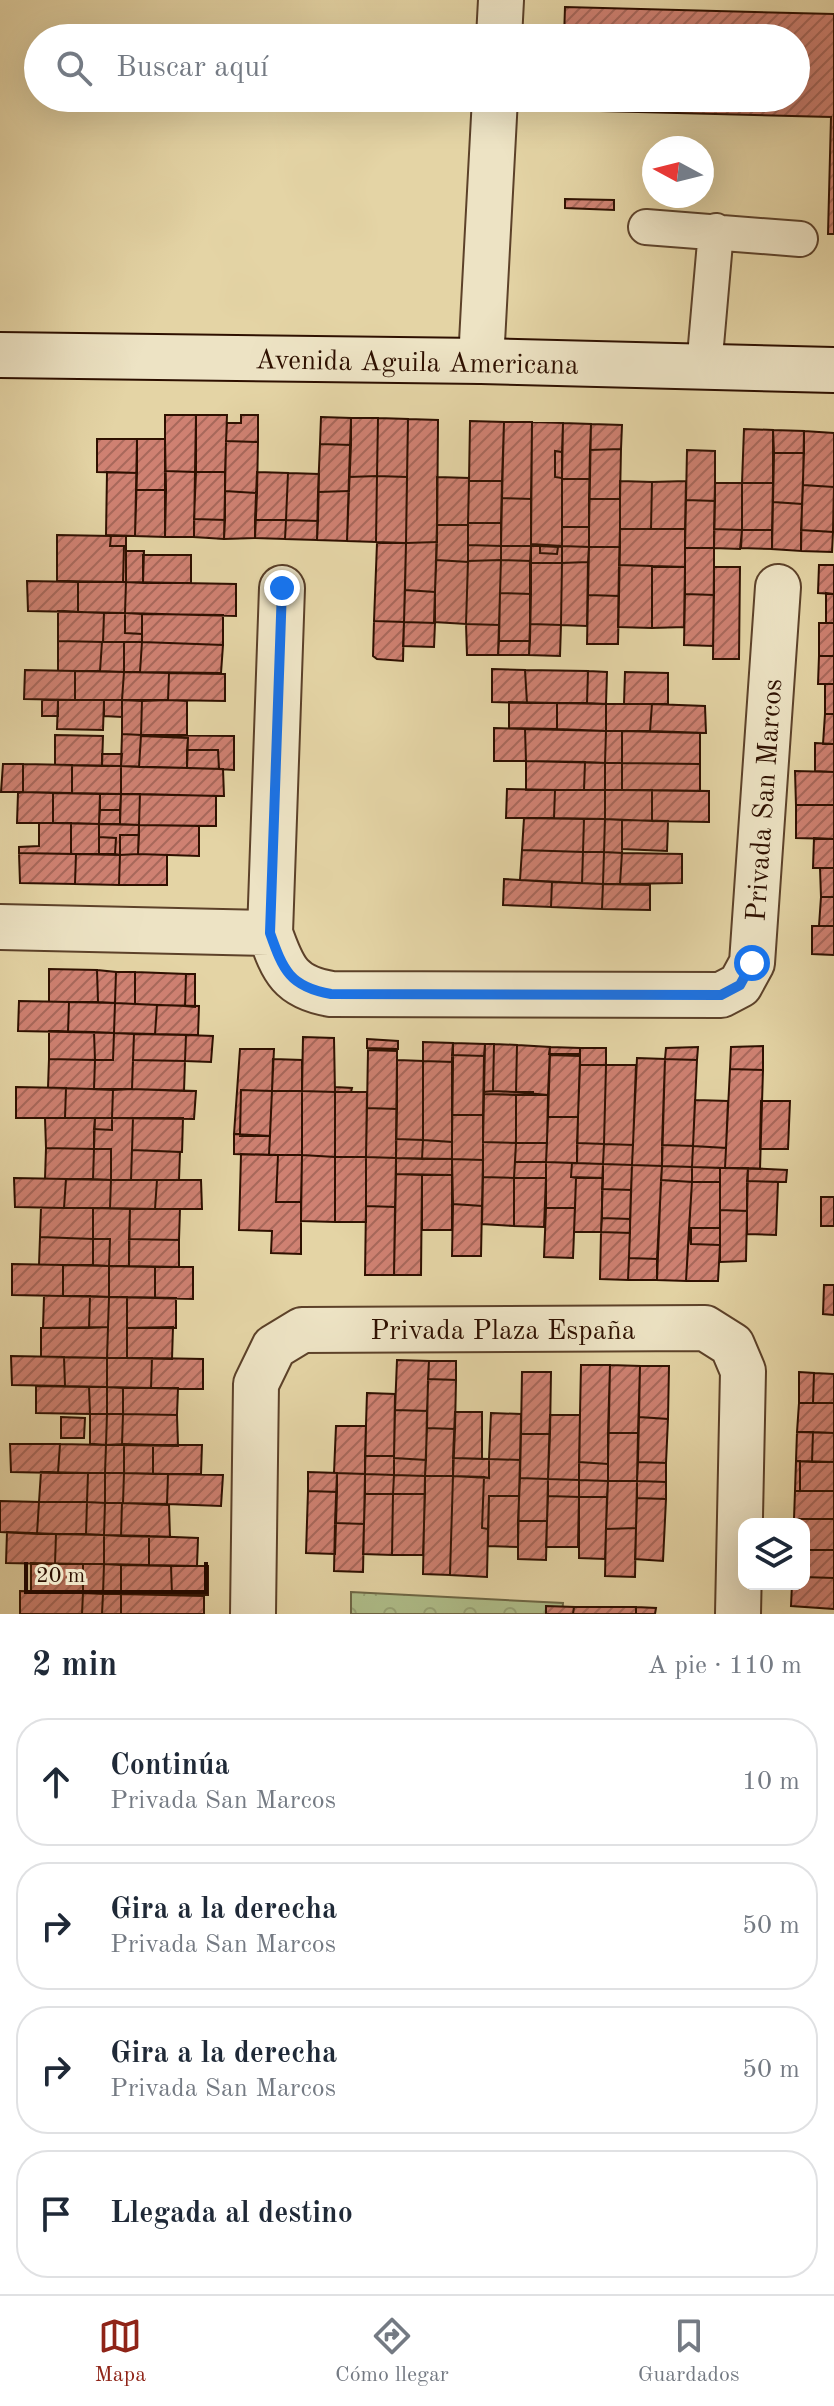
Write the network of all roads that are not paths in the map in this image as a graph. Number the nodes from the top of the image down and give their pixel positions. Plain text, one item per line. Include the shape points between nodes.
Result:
1 (501, 0) edge
2 (500, 24) edge
3 (494, 112) edge
4 (646, 227) dead end
5 (716, 231) junction
6 (800, 239) dead end
7 (0, 355) edge
8 (481, 361) junction
9 (704, 368) junction
10 (834, 370) edge
11 (778, 587) dead end
12 (282, 588) dead end
13 (0, 927) edge
14 (270, 933) junction
15 (253, 1614) edge
16 (738, 1614) edge

1 - 2 street
3 - 8 street
4 - 5 lane
5 - 6 lane
5 - 9 lane
7 - 8 street, Avenida Aguila Americana
8 - 9 street, Avenida Aguila Americana
9 - 10 street, Avenida Aguila Americana
11 - 14 street, Privada San Marcos via 752,963 740,985 721,995 331,994 306,990 282,966
12 - 14 street, Privada San Marcos
13 - 14 street
15 - 16 street, Privada Plaza España via 256,1384 274,1347 302,1330 705,1328 732,1345 743,1371

